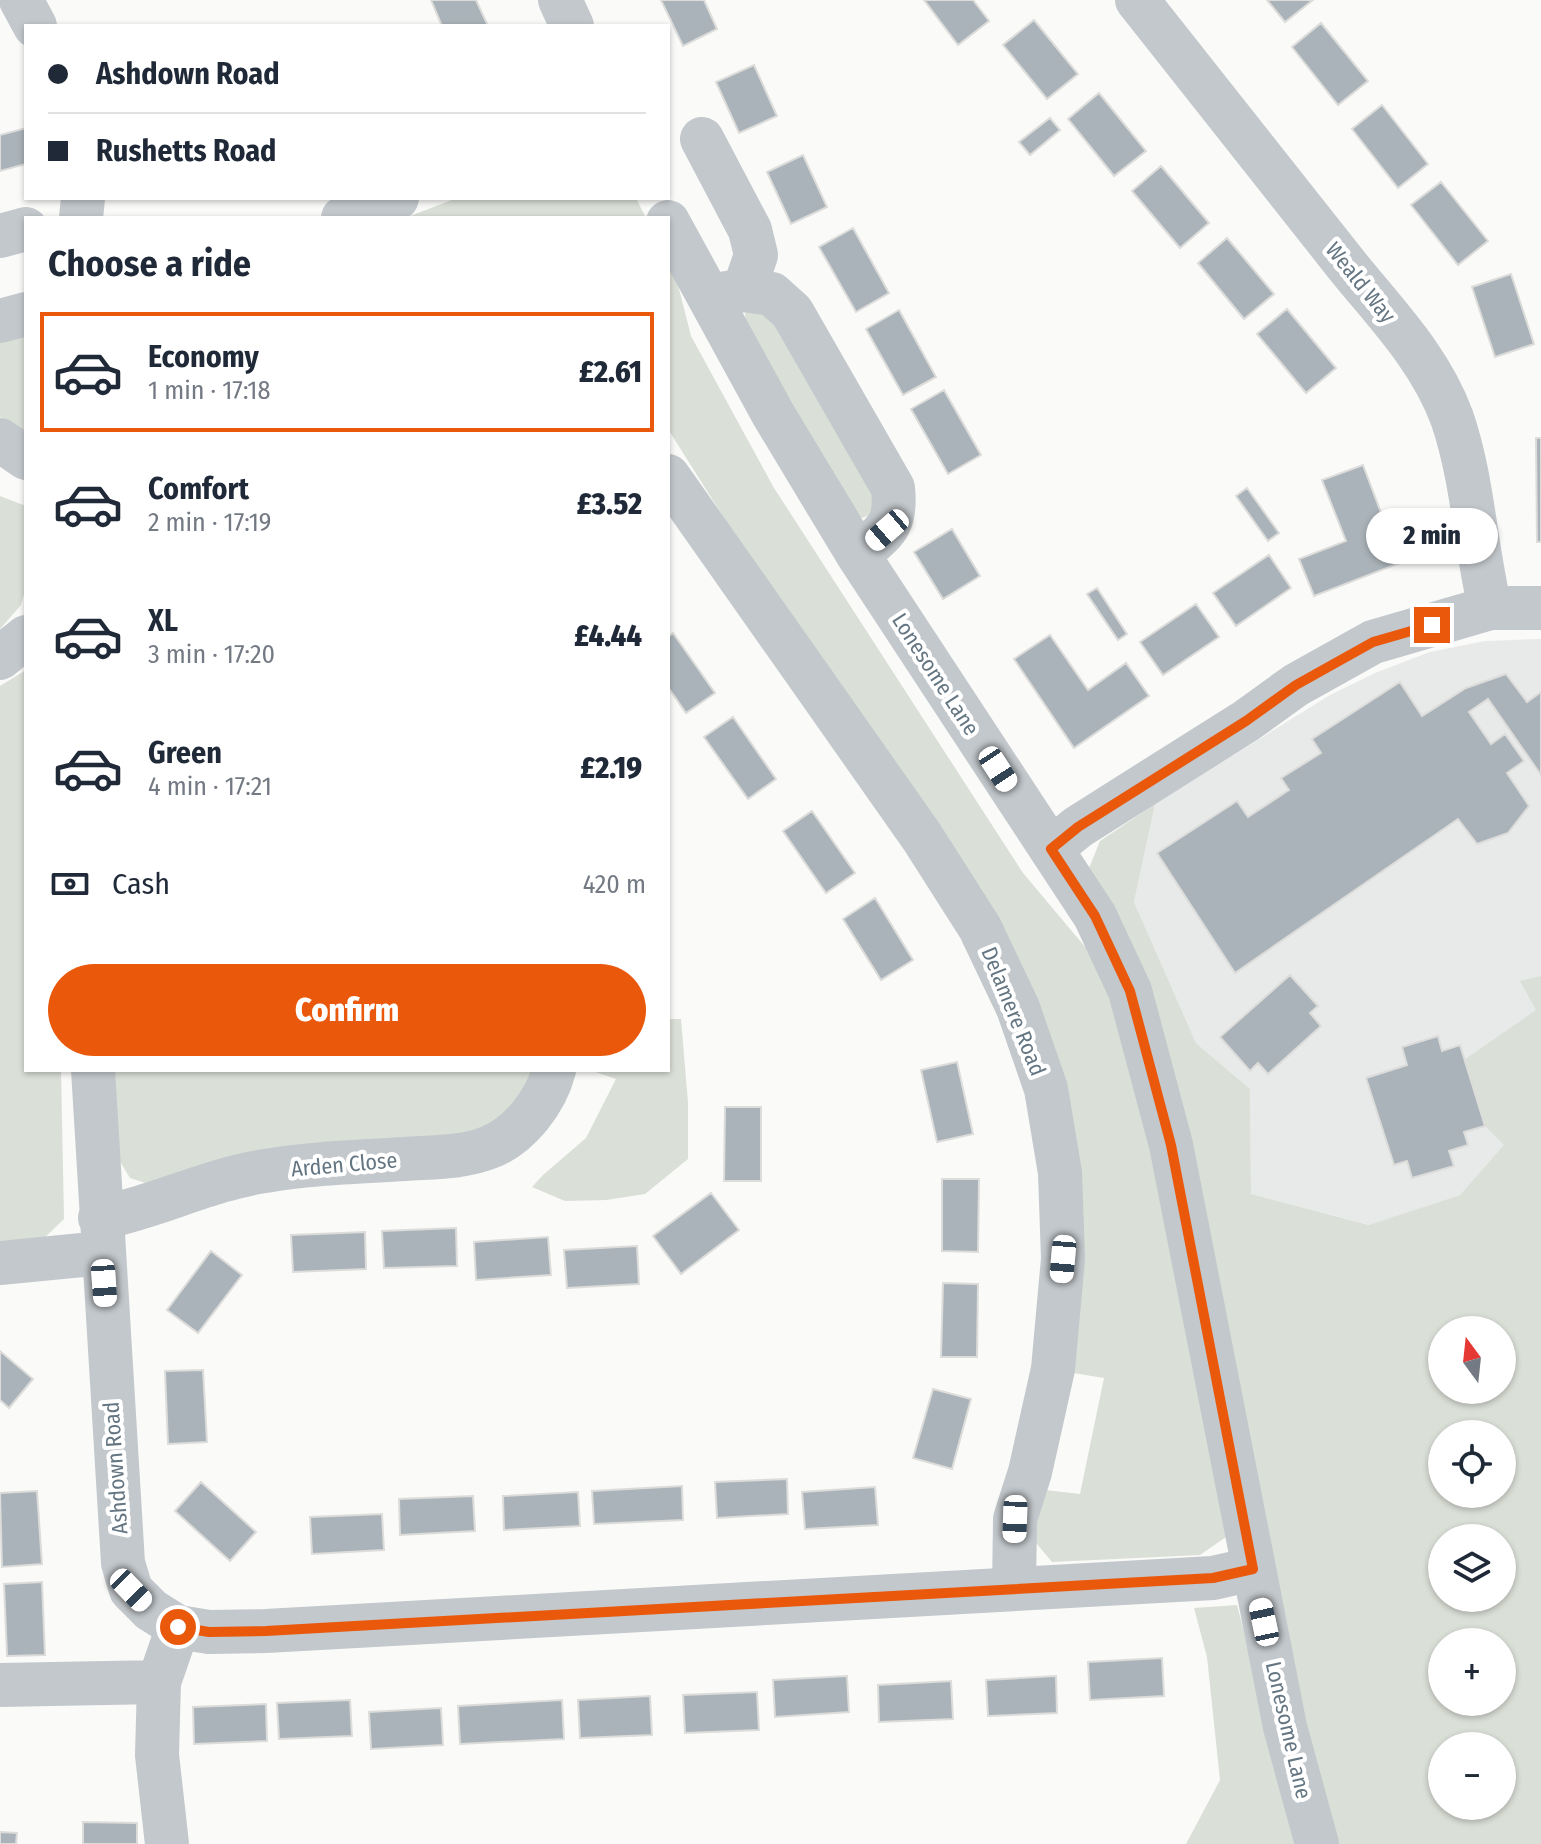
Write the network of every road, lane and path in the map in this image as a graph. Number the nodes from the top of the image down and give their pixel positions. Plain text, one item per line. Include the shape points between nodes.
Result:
1 (21, 0) edge
2 (560, 0) edge
3 (1137, 0) edge
4 (34, 24) edge
5 (571, 24) edge
6 (702, 139) dead end
7 (392, 200) edge
8 (348, 216) edge
9 (670, 224) edge
10 (24, 230) edge
11 (0, 236) edge
12 (727, 293) junction
13 (24, 315) edge
14 (0, 321) edge
15 (0, 440) edge
16 (24, 457) edge
17 (670, 479) edge
18 (858, 555) junction
19 (1490, 608) junction
20 (1541, 608) edge
21 (24, 639) edge
22 (0, 658) edge
23 (1051, 849) junction
24 (93, 1072) edge
25 (553, 1072) edge
26 (101, 1236) junction
27 (0, 1263) edge
28 (1253, 1569) junction
29 (1014, 1589) junction
30 (178, 1627) junction
31 (159, 1682) junction
32 (0, 1685) edge
33 (167, 1844) edge
34 (1317, 1844) edge

1 - 4 street
2 - 5 street
3 - 19 street, Weald Way via 1419,352 1451,415 1467,470
6 - 12 street via 750,230 756,255
7 - 8 street
9 - 12 street, Lonesome Lane
10 - 11 street
12 - 18 street, Lonesome Lane via 773,414
12 - 18 street via 772,294 792,312 893,488 895,510 887,530
13 - 14 street
15 - 16 street
17 - 29 street, Delamere Road via 980,928 1018,1008 1046,1089 1060,1173 1063,1259 1053,1369 1015,1519
18 - 23 street, Lonesome Lane
19 - 20 street
19 - 23 street via 1373,642 1296,685
21 - 22 street
23 - 28 street, Lonesome Lane via 1095,916 1130,991 1171,1145
24 - 26 street, Ashdown Road
25 - 26 street, Arden Close via 536,1108 517,1131 491,1147 461,1155 262,1171 130,1212
26 - 27 street, Arden Close
26 - 30 street, Ashdown Road via 123,1563 131,1590
28 - 29 street, Ashdown Road via 1213,1578
28 - 34 street, Lonesome Lane via 1285,1727
29 - 30 street, Ashdown Road via 266,1631
30 - 31 street
31 - 32 street
31 - 33 street via 157,1755

